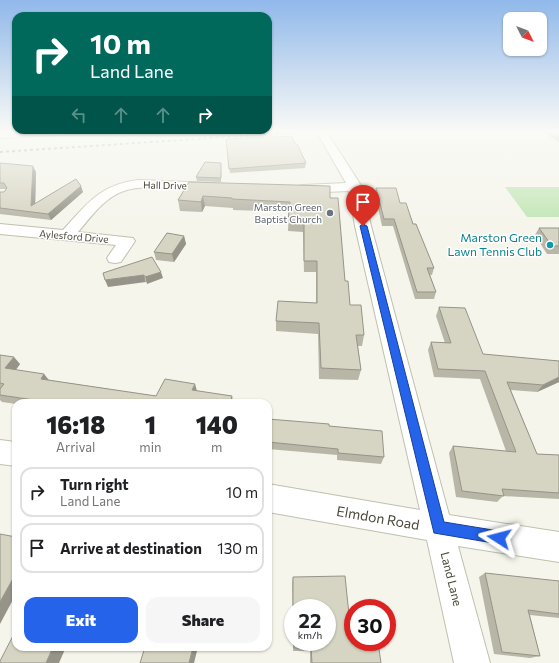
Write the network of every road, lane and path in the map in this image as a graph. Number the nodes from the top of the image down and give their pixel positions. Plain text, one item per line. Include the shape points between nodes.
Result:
1 (340, 162) edge
2 (226, 187) edge
3 (355, 187) junction
4 (289, 189) edge
5 (0, 229) edge
6 (66, 236) junction
7 (115, 258) dead end
8 (0, 452) edge
9 (12, 454) edge
10 (272, 499) edge
11 (439, 528) junction
12 (559, 547) edge
13 (472, 663) edge

1 - 3 street, Land Lane
2 - 6 street, Hall Drive via 146,184 118,188 95,205
3 - 4 street
3 - 11 street, Land Lane
5 - 6 street, Aylesford Drive
6 - 7 street, Aylesford Drive via 127,241
8 - 9 street
10 - 11 street, Elmdon Road
11 - 12 street, Elmdon Road
11 - 13 street, Land Lane

